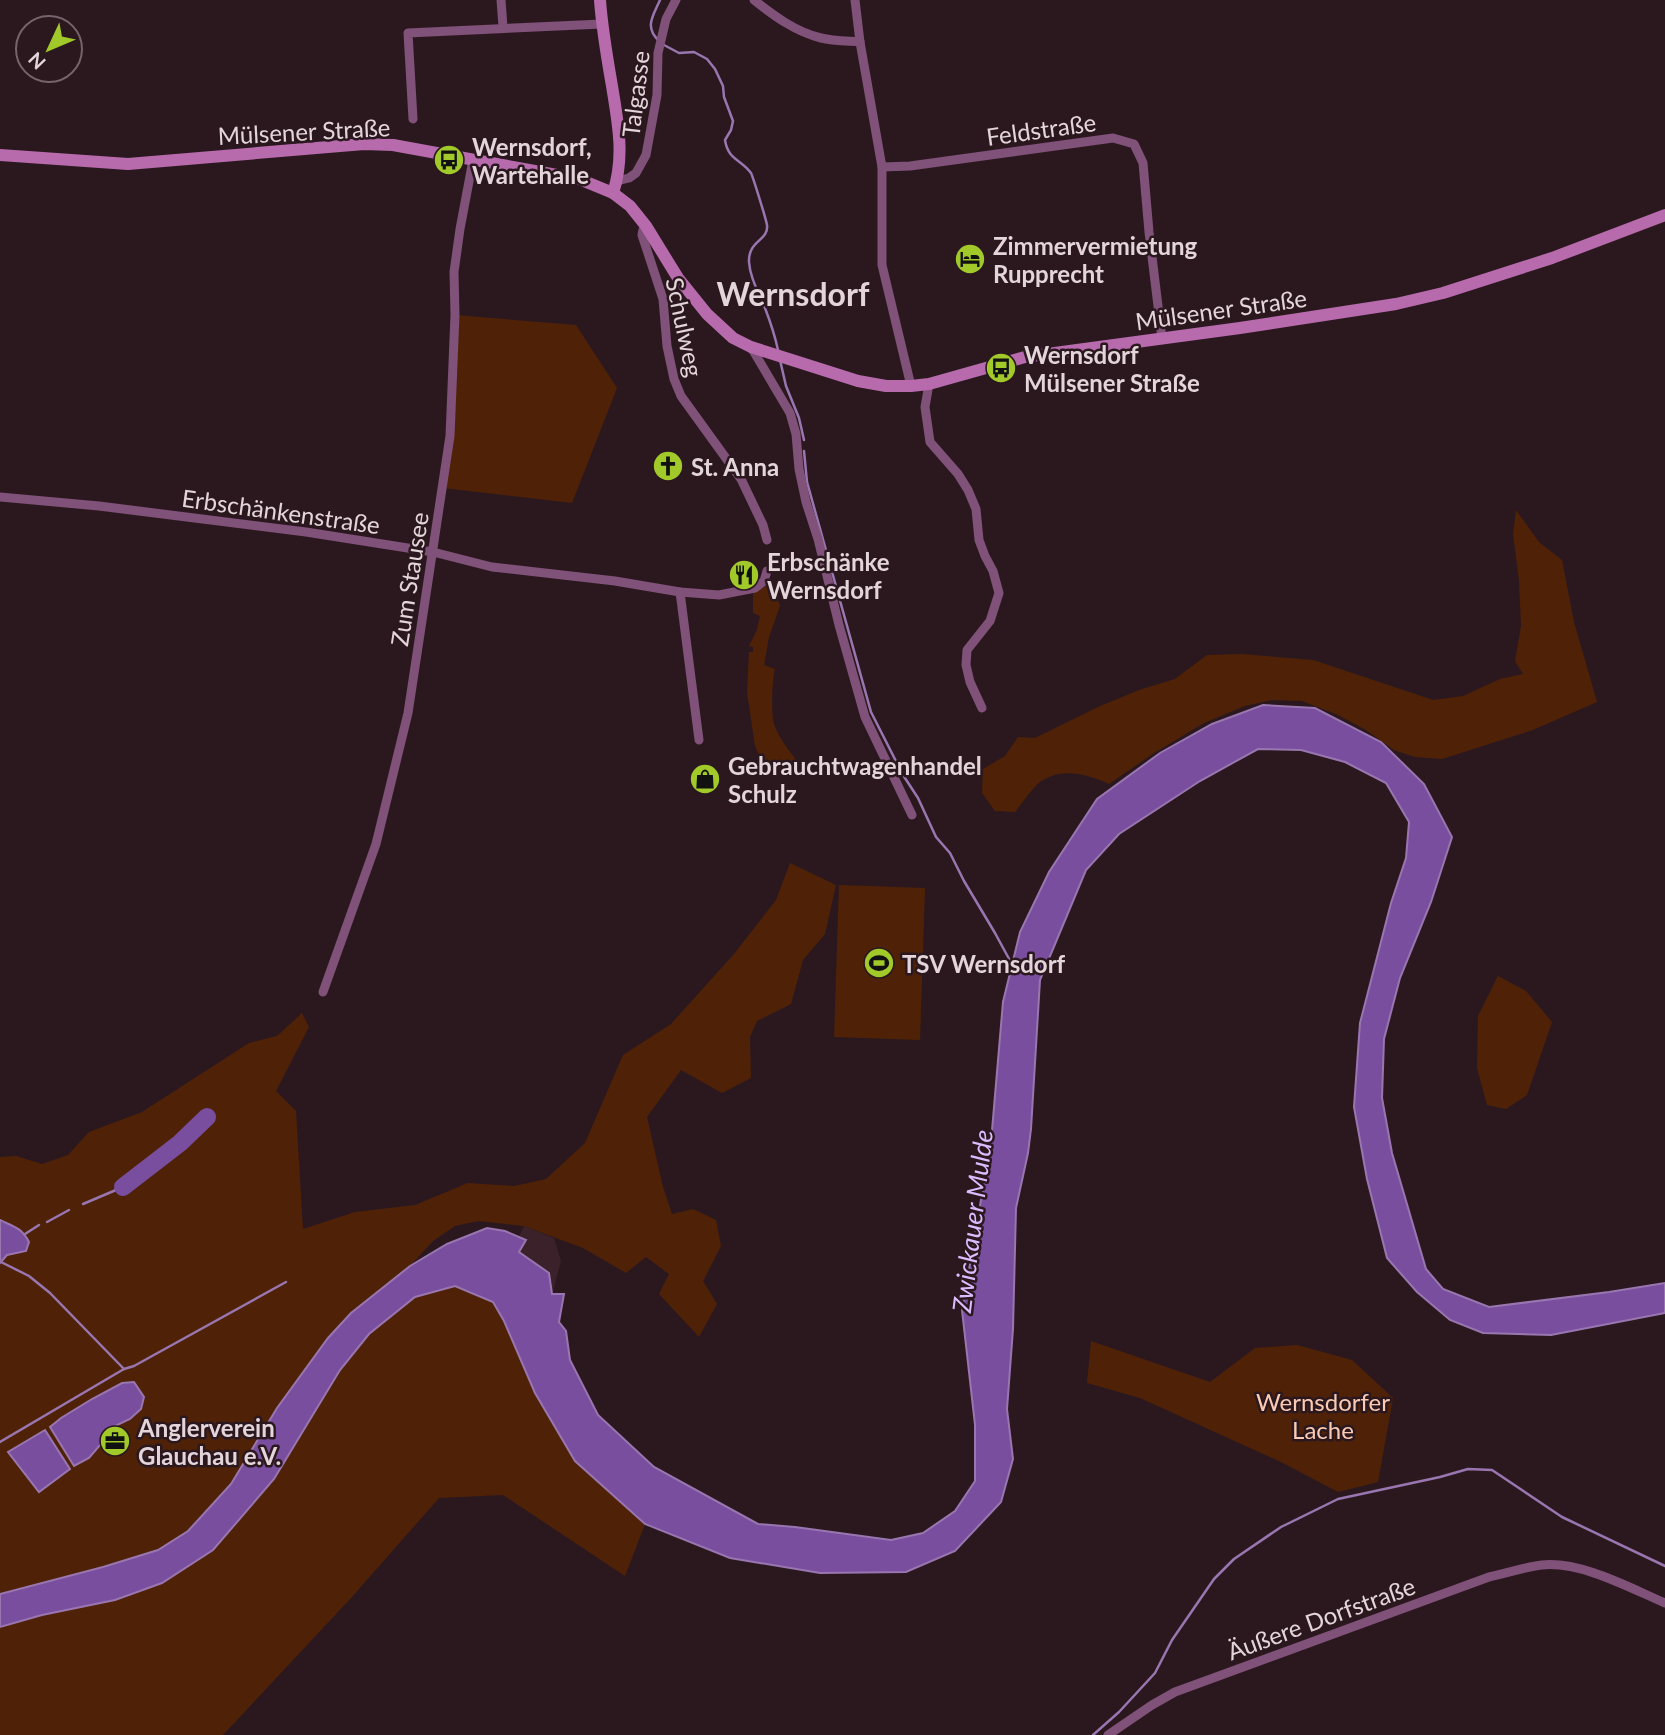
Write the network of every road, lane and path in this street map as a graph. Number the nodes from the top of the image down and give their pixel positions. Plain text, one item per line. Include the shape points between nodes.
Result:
1 (501, 0) edge
2 (600, 0) edge
3 (676, 0) edge
4 (754, 0) edge
5 (855, 0) edge
6 (602, 24) junction
7 (503, 27) junction
8 (860, 42) junction
9 (413, 119) dead end
10 (0, 155) edge
11 (473, 160) junction
12 (882, 167) junction
13 (615, 187) junction
14 (1665, 215) edge
15 (646, 226) junction
16 (1162, 339) junction
17 (751, 347) junction
18 (929, 384) junction
19 (911, 386) junction
20 (0, 497) edge
21 (767, 540) dead end
22 (433, 552) junction
23 (768, 571) dead end
24 (680, 592) junction
25 (982, 708) dead end
26 (699, 740) dead end
27 (912, 814) dead end
28 (323, 992) dead end
29 (1665, 1603) edge
30 (1108, 1735) edge

1 - 7 street
2 - 6 street
3 - 13 street, Talgasse via 658,53 657,95 646,155 635,173
4 - 8 street via 805,33
5 - 8 street
6 - 7 street
6 - 13 street via 620,139
7 - 9 street via 408,33
8 - 12 street
10 - 11 street, Mülsener Straße via 128,164 365,144
11 - 13 street, Mülsener Straße
11 - 22 street, Zum Stausee via 454,272 450,436
12 - 16 street, Feldstraße via 1113,138 1134,144 1143,163
12 - 19 street via 882,265
13 - 15 street, Mülsener Straße
14 - 16 street, Mülsener Straße via 1443,293
15 - 17 street, Mülsener Straße via 707,314 733,338
15 - 21 street, Schulweg via 642,235 663,299 674,379 681,396 740,479
16 - 18 street, Mülsener Straße via 1025,356
17 - 19 street, Mülsener Straße via 858,381
17 - 27 street via 790,413 806,502 865,717
18 - 19 street, Mülsener Straße
18 - 25 street via 925,407 930,442 968,489 976,509 979,540 999,593 990,621 967,650 970,682
20 - 22 street, Erbschänkenstraße via 306,532
22 - 24 street, Erbschänkenstraße via 492,567
22 - 28 street, Zum Stausee via 408,713 376,844
23 - 24 street, Erbschänkenstraße via 755,588 719,595
24 - 26 street
29 - 30 street, Äußere Dorfstraße via 1569,1566 1543,1565 1489,1577 1175,1692

